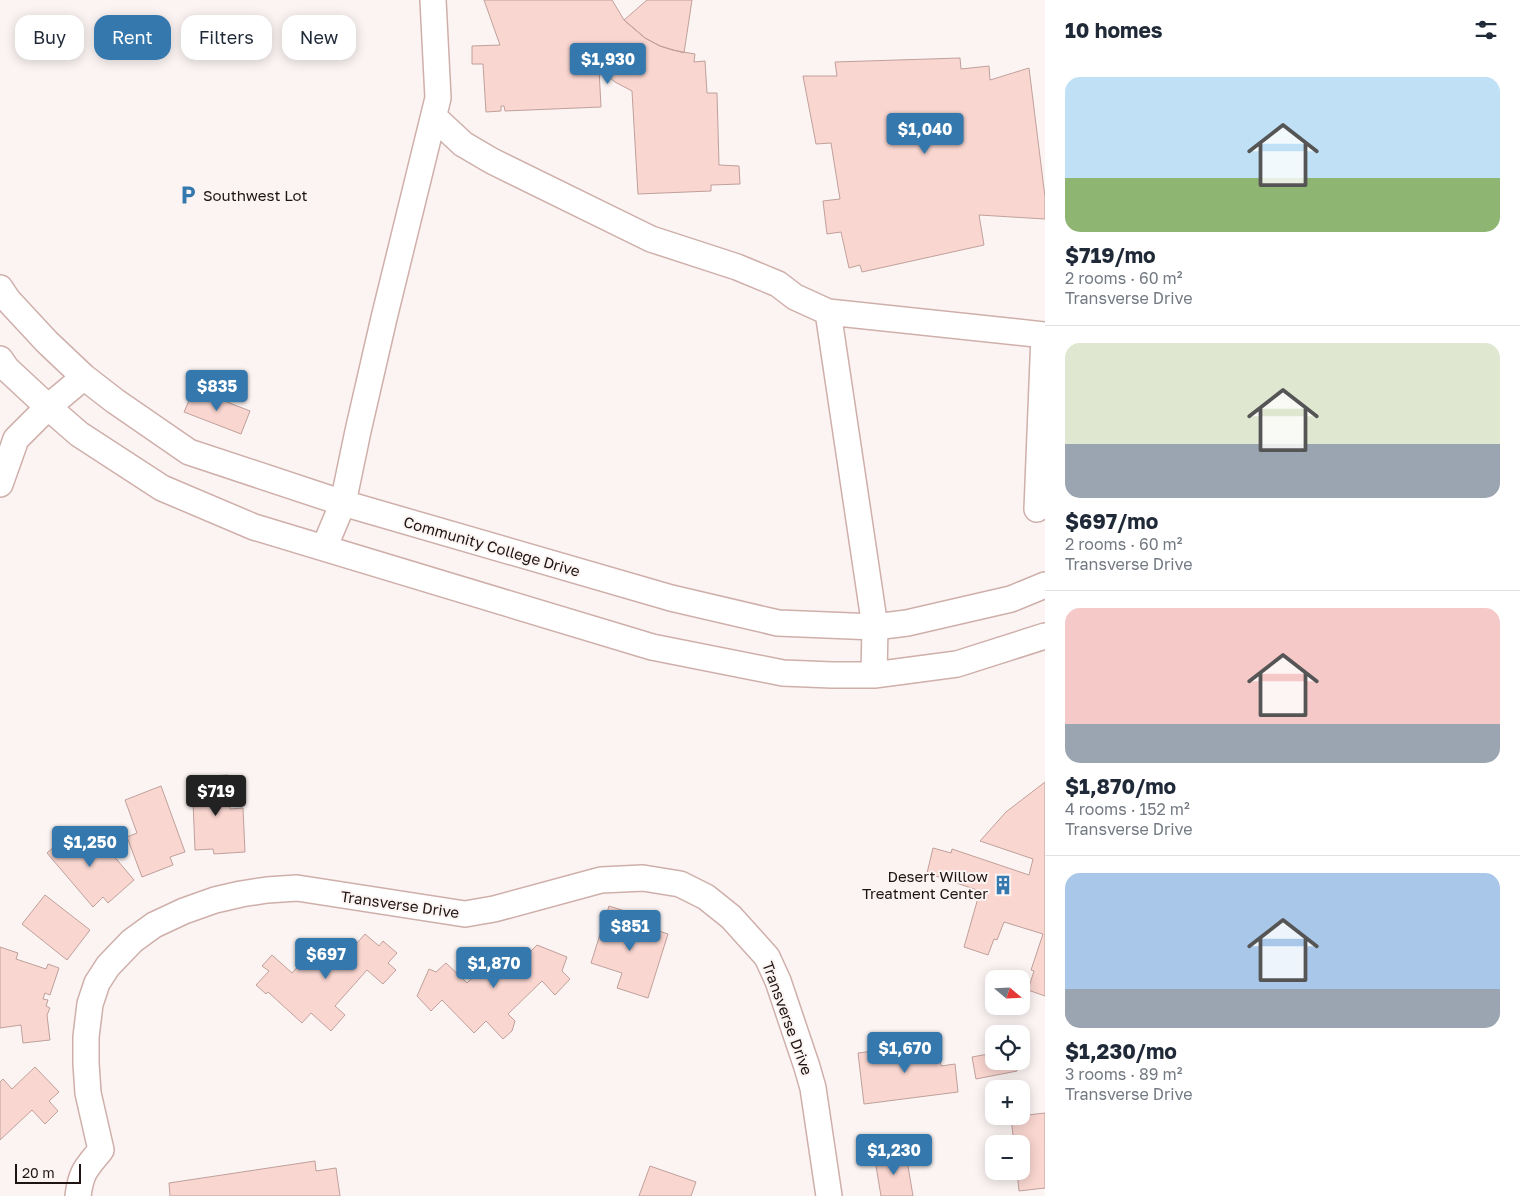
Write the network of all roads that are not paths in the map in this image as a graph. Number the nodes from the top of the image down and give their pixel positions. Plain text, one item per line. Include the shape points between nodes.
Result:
1 (433, 0) edge
2 (434, 117) junction
3 (0, 288) edge
4 (828, 312) junction
5 (1044, 335) edge
6 (0, 359) edge
7 (84, 377) junction
8 (48, 408) junction
9 (0, 484) edge
10 (343, 503) junction
11 (1037, 509) dead end
12 (324, 548) junction
13 (1045, 585) edge
14 (875, 627) junction
15 (1045, 636) edge
16 (874, 675) junction
17 (78, 1196) edge
18 (829, 1196) edge

1 - 2 street via 438,98
2 - 4 street via 463,144 492,161 651,239 737,267 778,284 795,297
2 - 10 street
3 - 7 street, Community College Drive via 47,342
4 - 5 street
4 - 14 street
5 - 11 street
6 - 8 street
7 - 8 street
7 - 10 street, Community College Drive via 188,452
8 - 9 street via 16,439
8 - 12 street via 79,434 162,488 254,527
10 - 12 street
10 - 14 street, Community College Drive via 672,598 778,624
12 - 16 street via 652,647 783,673
13 - 14 street, Community College Drive via 1011,599 907,623
14 - 16 street
15 - 16 street via 957,664
17 - 18 street, Transverse Drive via 80,1179 101,1150 88,1093 86,1037 90,1004 97,983 108,966 132,941 154,926 215,900 267,890 297,888 465,914 601,880 643,878 680,884 706,897 731,917 767,957 811,1081

